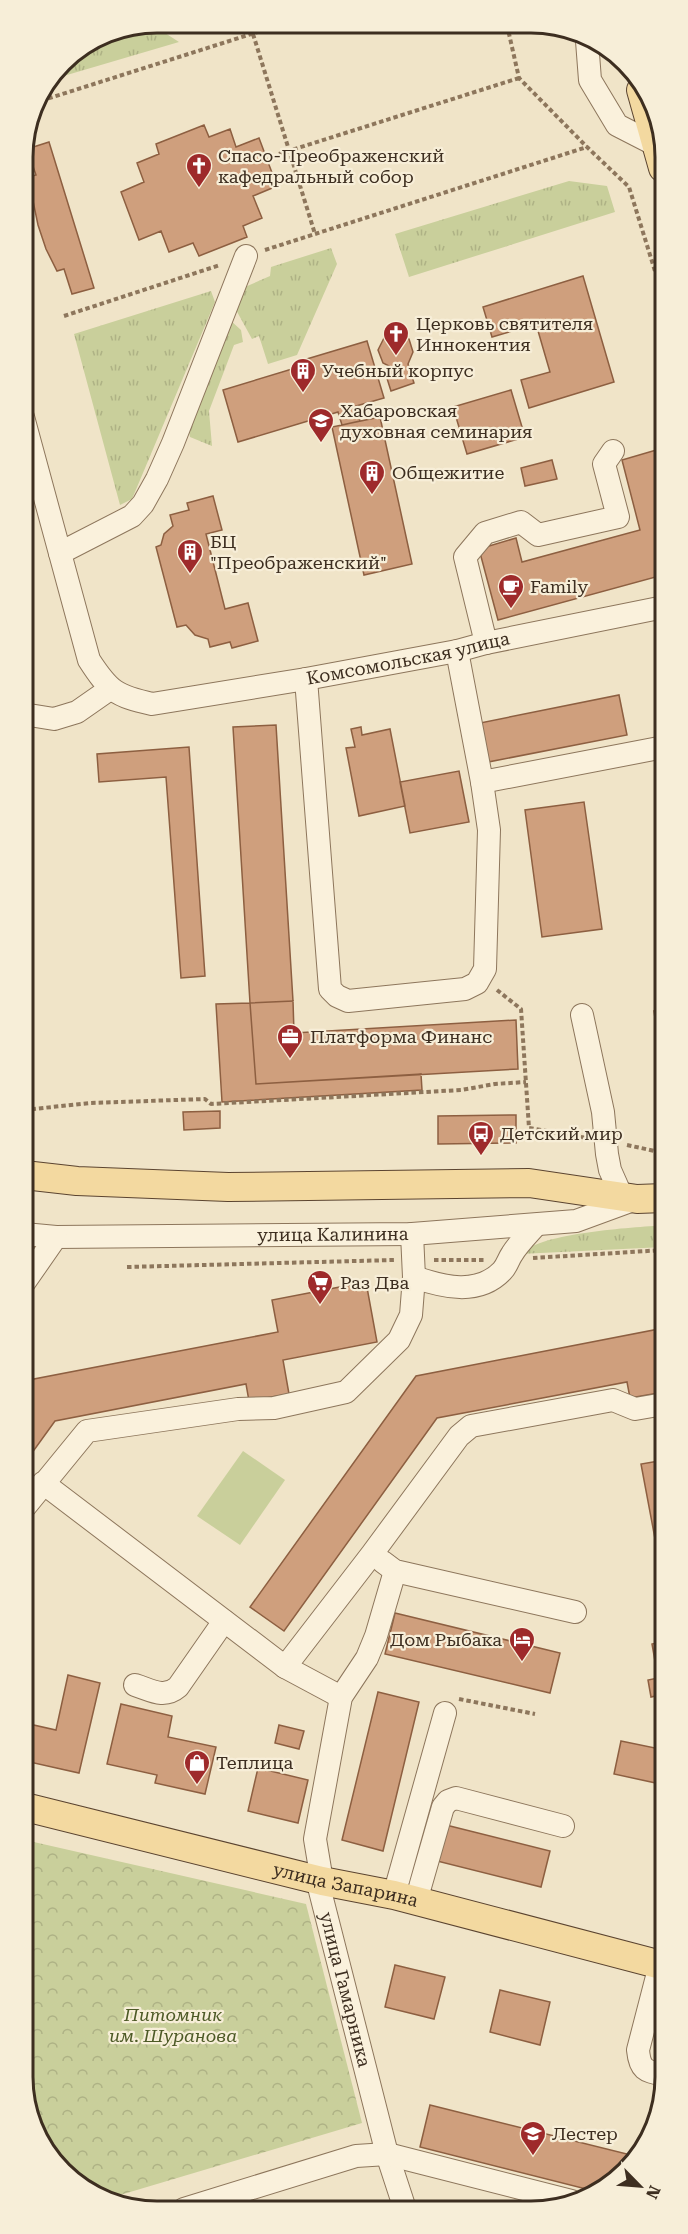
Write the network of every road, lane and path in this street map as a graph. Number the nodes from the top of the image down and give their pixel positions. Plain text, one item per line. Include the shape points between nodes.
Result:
1 (256, 33) edge
2 (509, 33) edge
3 (253, 34) junction
4 (587, 47) edge
5 (519, 78) junction
6 (48, 99) edge
7 (587, 147) junction
8 (289, 151) junction
9 (655, 153) edge
10 (279, 154) dead end
11 (315, 234) junction
12 (246, 256) junction
13 (655, 271) edge
14 (64, 316) dead end
15 (613, 451) dead end
16 (33, 454) edge
17 (60, 553) junction
18 (655, 609) edge
19 (486, 643) junction
20 (457, 651) junction
21 (306, 679) junction
22 (110, 689) junction
23 (33, 716) edge
24 (655, 749) edge
25 (482, 782) junction
26 (480, 977) junction
27 (582, 1014) dead end
28 (526, 1082) junction
29 (33, 1109) edge
30 (605, 1141) junction
31 (655, 1151) edge
32 (33, 1176) edge
33 (641, 1198) edge
34 (536, 1225) junction
35 (33, 1234) edge
36 (412, 1234) junction
37 (56, 1237) junction
38 (33, 1270) edge
39 (414, 1277) junction
40 (655, 1406) edge
41 (43, 1483) junction
42 (33, 1496) edge
43 (372, 1554) junction
44 (395, 1571) junction
45 (575, 1612) dead end
46 (224, 1621) junction
47 (285, 1667) junction
48 (135, 1685) dead end
49 (341, 1697) junction
50 (445, 1713) joint
51 (535, 1714) dead end
52 (33, 1809) edge
53 (563, 1826) dead end
54 (322, 1881) junction
55 (404, 1898) junction
56 (655, 1964) edge
57 (655, 1993) edge
58 (655, 2073) edge
59 (387, 2154) junction
60 (560, 2197) edge
61 (210, 2201) edge
62 (402, 2201) edge

1 - 3 path
2 - 5 path
3 - 6 path
3 - 8 path
4 - 9 street via 590,80 617,125
5 - 7 path
5 - 8 path
7 - 11 path
7 - 13 path via 629,187
8 - 10 path
8 - 11 path
11 - 12 path
12 - 14 path
12 - 17 street via 169,452 143,504 132,516
15 - 19 street via 604,464 618,517 538,535 521,522 485,532 465,557
16 - 17 street
17 - 22 street via 89,660
18 - 19 street, Комсомольская улица
19 - 20 street, Комсомольская улица
20 - 21 street, Комсомольская улица
20 - 25 street
21 - 22 street, Комсомольская улица via 152,704 128,699
21 - 26 street via 330,989 348,1001 465,989
22 - 23 street via 66,716 54,719
24 - 25 street
25 - 26 street via 489,830 485,969
26 - 28 path via 521,1009
27 - 30 street via 603,1112
28 - 29 path via 461,1090 223,1104 205,1099
28 - 30 path via 529,1128
30 - 31 path
30 - 33 street via 610,1170
32 - 33 main road via 228,1187 529,1183
33 - 34 street, улица Калинина via 576,1221
34 - 36 street, улица Калинина
34 - 39 street via 512,1253 505,1269 490,1282 451,1287
35 - 37 street, улица Калинина
36 - 37 street, улица Калинина
36 - 39 street
37 - 38 street
39 - 41 street via 411,1316 399,1340 346,1392 274,1408 93,1428 79,1437
40 - 43 street via 635,1409 613,1400 471,1426 459,1436
41 - 42 street
41 - 46 street
43 - 44 street
43 - 47 street
44 - 45 street
44 - 49 street via 367,1658
46 - 47 street
46 - 48 street via 171,1693
47 - 49 street
49 - 54 street, улица Гамарника via 315,1839
50 - 51 path via 449,1703 458,1698
50 - 55 street
52 - 54 main road, улица Запарина
53 - 55 street via 456,1798 448,1801
54 - 55 main road, улица Запарина
54 - 59 street, улица Гамарника via 319,1887
55 - 56 main road, улица Запарина
57 - 58 street via 638,2050 639,2063 646,2071
59 - 60 street
59 - 61 street via 356,2157
59 - 62 street, улица Гамарника

